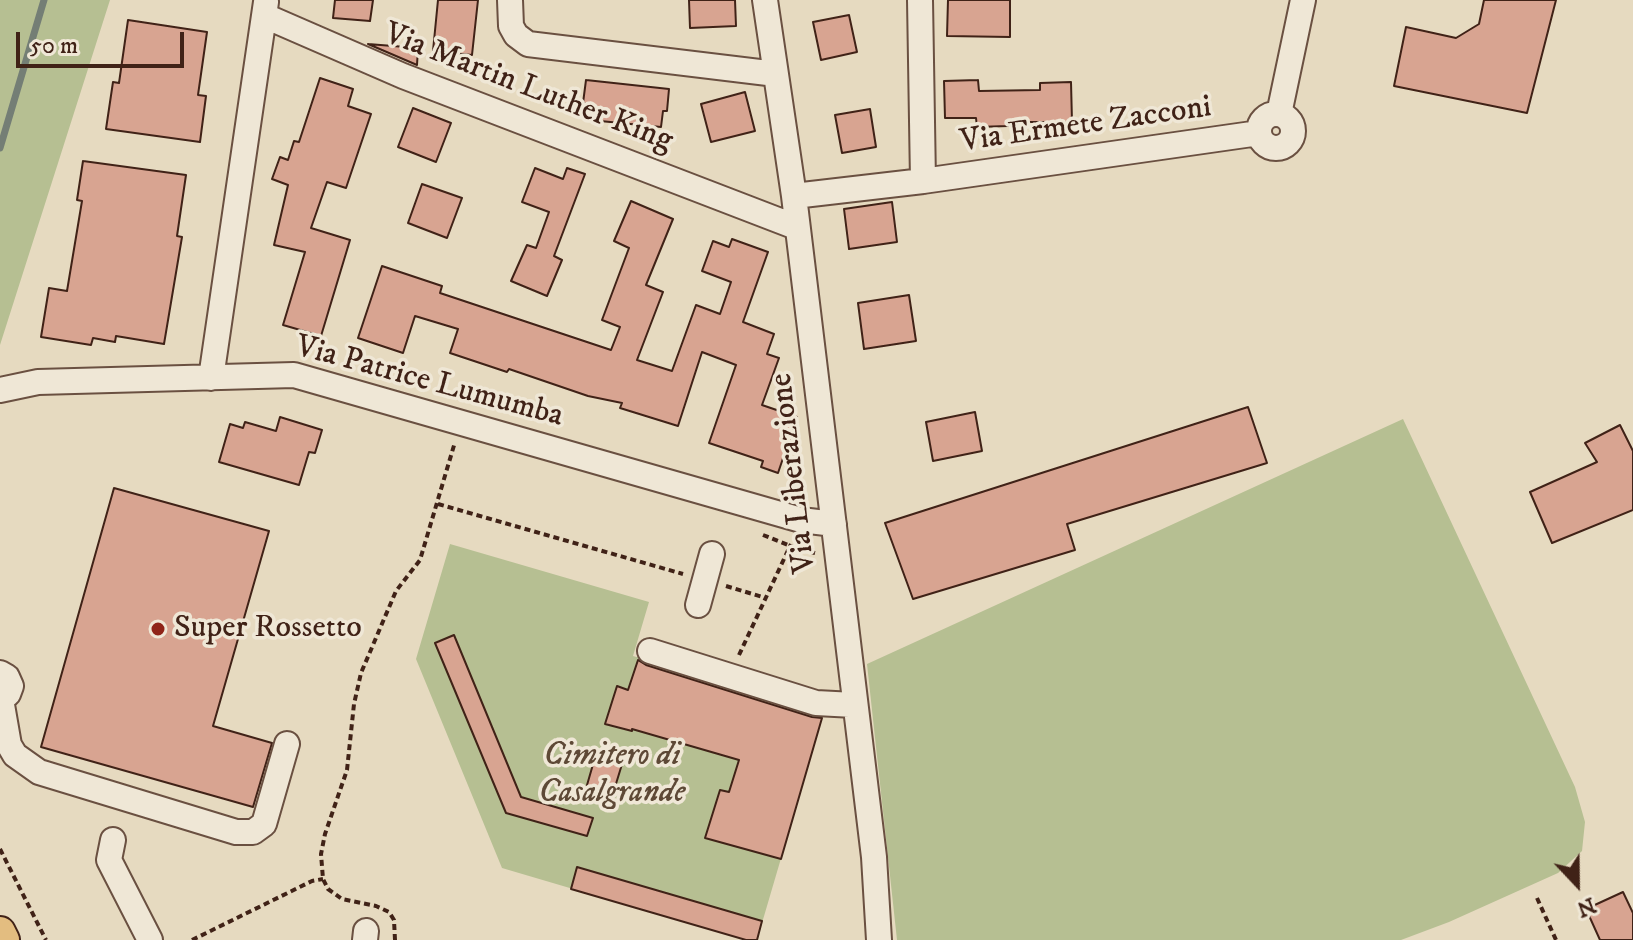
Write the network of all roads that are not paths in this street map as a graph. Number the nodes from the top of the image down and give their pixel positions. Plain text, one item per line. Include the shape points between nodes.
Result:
1 (510, 0) edge
2 (765, 0) edge
3 (920, 0) edge
4 (1303, 0) edge
5 (266, 8) edge
6 (776, 74) junction
7 (923, 181) junction
8 (794, 196) junction
9 (796, 227) junction
10 (211, 378) junction
11 (0, 390) edge
12 (834, 524) junction
13 (712, 554) dead end
14 (698, 605) dead end
15 (650, 651) dead end
16 (0, 673) edge
17 (0, 700) edge
18 (854, 705) junction
19 (287, 744) dead end
20 (113, 840) dead end
21 (0, 932) edge
22 (4, 940) edge
23 (150, 940) edge
24 (879, 940) edge

1 - 6 street via 511,26 528,44
2 - 6 street, Via Liberazione
3 - 7 street, Via Ermete Zacconi
4 - 7 street, Via Ermete Zacconi via 1279,114 1265,118 1259,133
5 - 9 street, Via Martin Luther King via 403,76
5 - 10 street, Via Martin Luther King
6 - 8 street, Via Liberazione
7 - 8 street, Via Ermete Zacconi
8 - 9 street, Via Liberazione
9 - 12 street, Via Liberazione
10 - 11 street, Via Patrice Lumumba via 38,382
10 - 12 street, Via Patrice Lumumba via 305,377 801,520
12 - 18 street, Via Liberazione
13 - 14 street
15 - 18 street via 816,703
16 - 17 street via 11,686
17 - 19 street via 9,745 39,772 236,832 253,832 264,824
18 - 24 street, Via Liberazione
20 - 23 street via 109,860
21 - 22 main road

